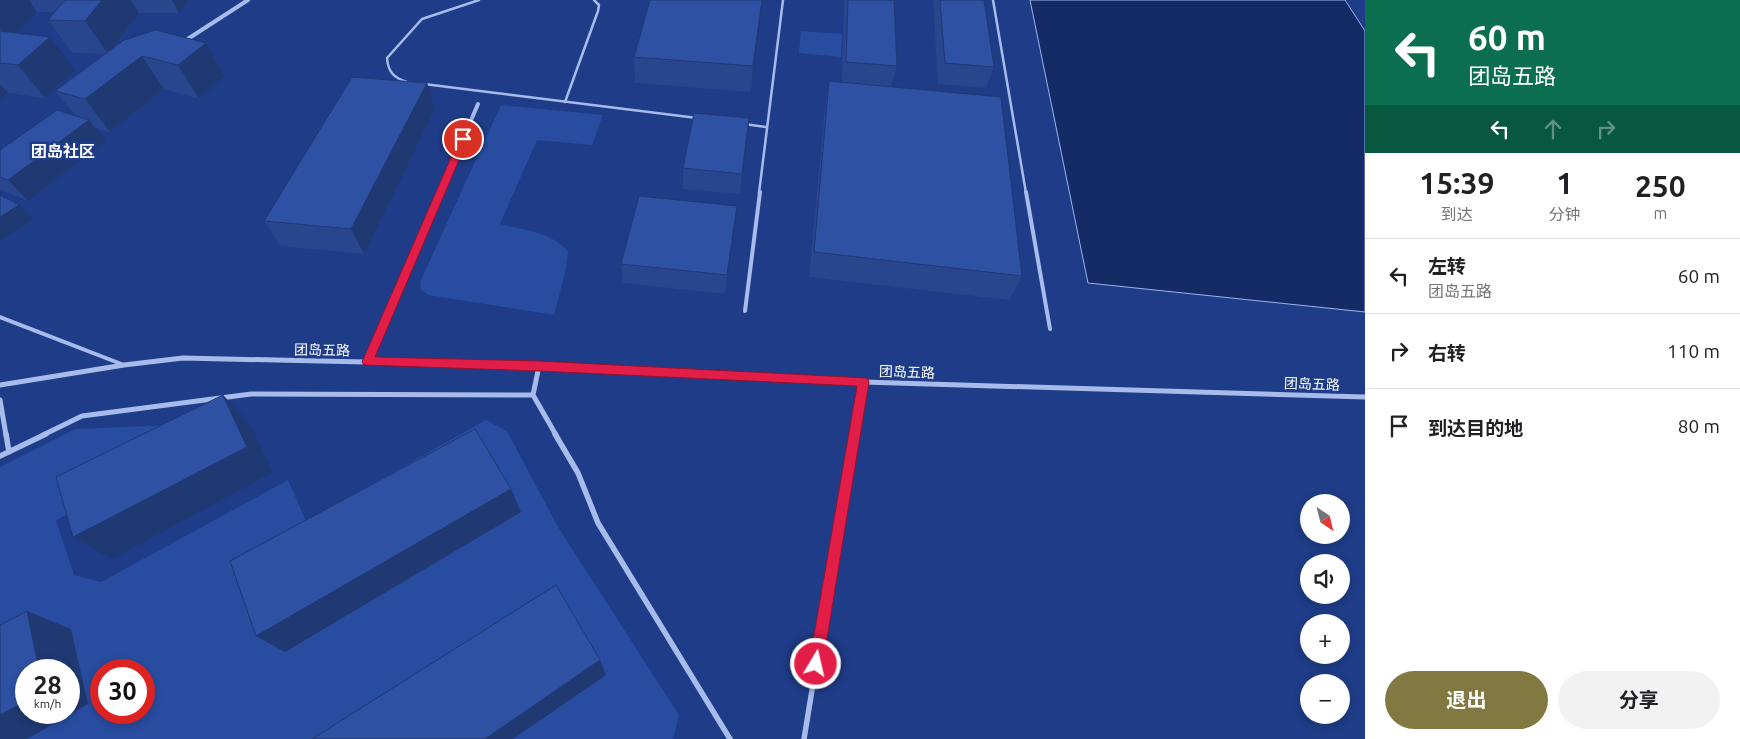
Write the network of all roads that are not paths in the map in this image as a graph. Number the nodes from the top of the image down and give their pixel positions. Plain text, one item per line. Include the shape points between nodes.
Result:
1 (248, 0) edge
2 (479, 0) edge
3 (594, 0) edge
4 (783, 0) edge
5 (993, 0) edge
6 (182, 43) edge
7 (564, 102) junction
8 (478, 104) dead end
9 (699, 119) edge
10 (737, 123) edge
11 (766, 127) junction
12 (744, 311) dead end
13 (0, 317) edge
14 (1050, 329) dead end
15 (368, 362) junction
16 (124, 365) junction
17 (539, 366) junction
18 (863, 382) junction
19 (0, 385) edge
20 (533, 395) junction
21 (1365, 397) edge
22 (0, 400) edge
23 (9, 452) junction
24 (0, 456) edge
25 (730, 739) edge
26 (804, 739) edge

1 - 6 street
2 - 7 lane via 422,19 387,58 387,68 393,77 406,82
3 - 7 lane via 599,5 598,10
4 - 11 lane
5 - 14 lane
7 - 9 lane
8 - 15 street
10 - 11 lane
11 - 12 lane
13 - 16 lane
15 - 16 street, 团岛五路 via 183,358
15 - 17 street, 团岛五路
16 - 19 street, 团岛五路
17 - 18 street, 团岛五路
17 - 20 street
18 - 21 street, 团岛五路
18 - 26 street
20 - 23 street via 251,394 82,416
20 - 25 street via 578,473 598,523
22 - 23 street
23 - 24 street

